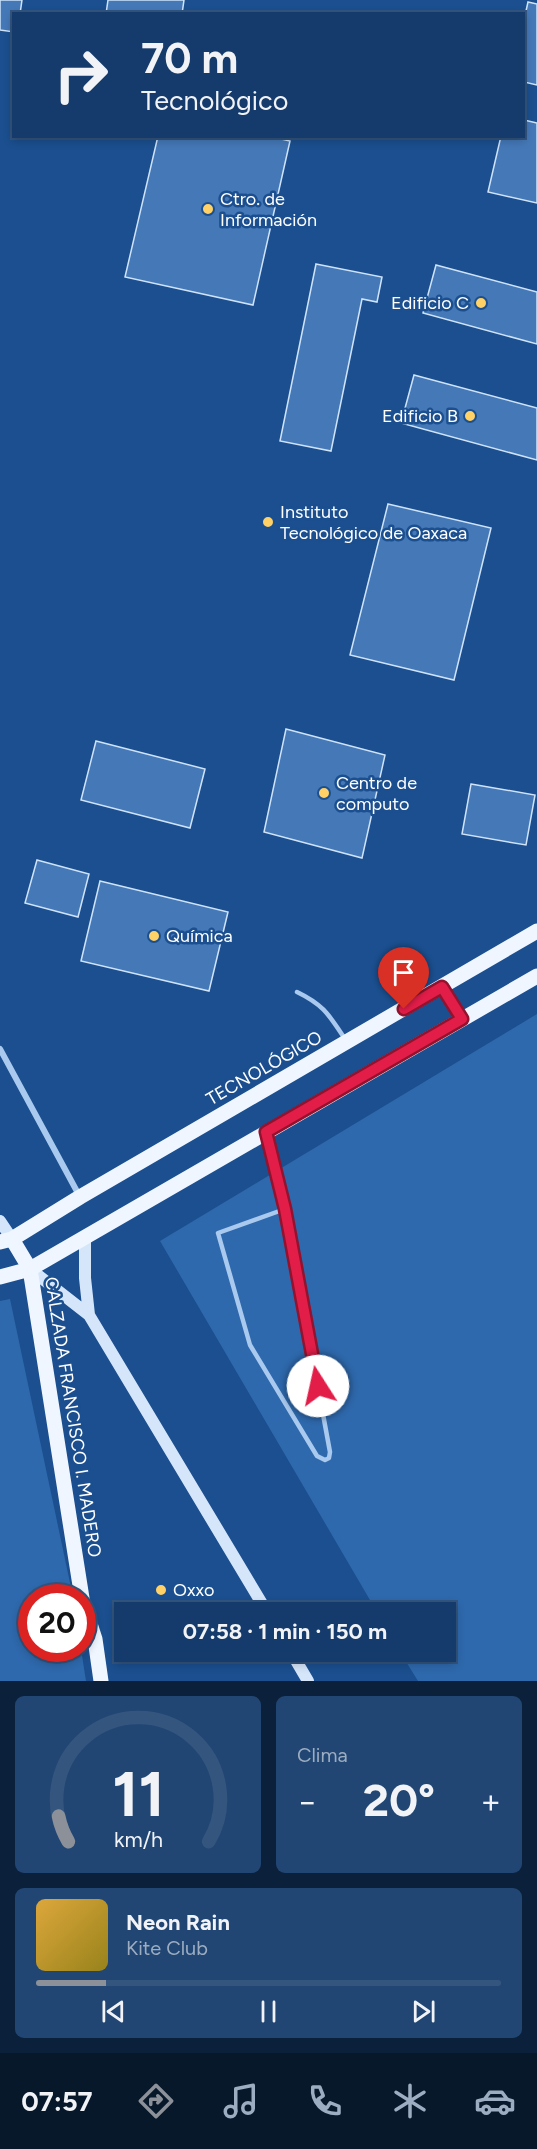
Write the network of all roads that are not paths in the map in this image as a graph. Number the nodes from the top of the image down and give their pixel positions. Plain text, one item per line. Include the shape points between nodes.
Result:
1 (537, 931) edge
2 (537, 976) edge
3 (442, 987) junction
4 (297, 992) dead end
5 (462, 1019) junction
6 (348, 1043) junction
7 (0, 1049) edge
8 (266, 1132) junction
9 (80, 1197) junction
10 (285, 1209) junction
11 (0, 1221) edge
12 (85, 1237) junction
13 (6, 1241) edge
14 (30, 1269) junction
15 (0, 1277) edge
16 (89, 1315) junction
17 (80, 1584) edge
18 (261, 1602) edge
19 (96, 1646) edge
20 (297, 1662) edge
21 (101, 1681) edge
22 (308, 1681) edge

1 - 3 main road, TECNOLÓGICO
2 - 5 main road
3 - 5 street
3 - 6 main road, TECNOLÓGICO
4 - 6 lane via 328,1013
5 - 8 main road
6 - 9 main road, TECNOLÓGICO
7 - 9 street
8 - 10 lane
8 - 12 main road
9 - 13 main road, TECNOLÓGICO
10 - 10 lane via 330,1452 324,1460 317,1456 250,1345 218,1233
11 - 13 street, CALZADA FRANCISCO I. MADERO
12 - 14 main road
12 - 16 street
13 - 14 main road, CALZADA FRANCISCO I. MADERO
14 - 15 main road
14 - 16 street
14 - 17 main road, CALZADA FRANCISCO I. MADERO
16 - 18 street
19 - 21 main road, CALZADA FRANCISCO I. MADERO
20 - 22 street

